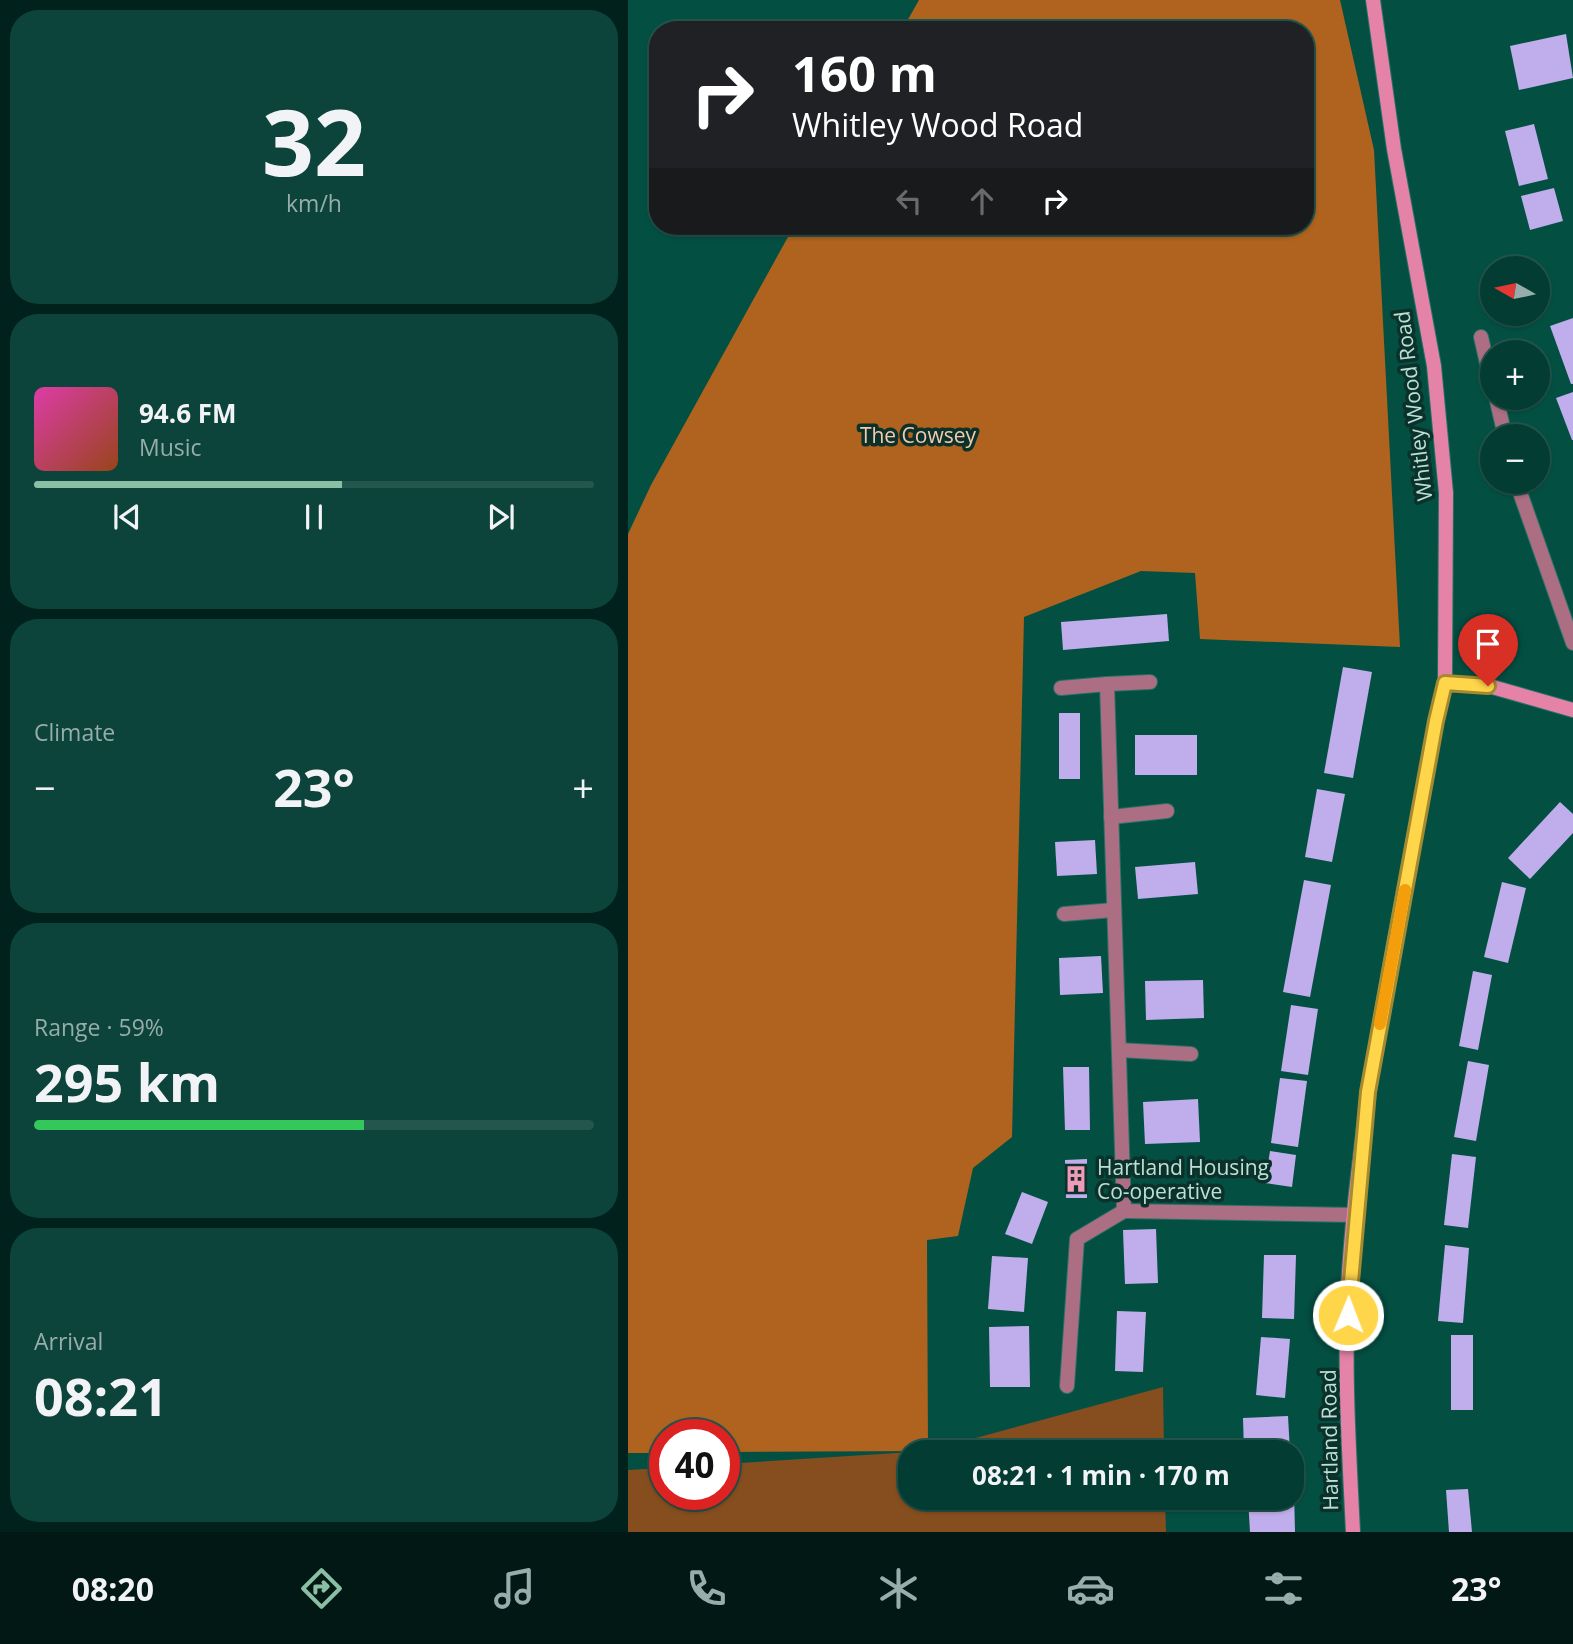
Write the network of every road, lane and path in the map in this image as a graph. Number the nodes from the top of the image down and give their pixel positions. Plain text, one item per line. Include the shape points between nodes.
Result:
1 (1373, 0) edge
2 (1481, 337) dead end
3 (1482, 340) edge
4 (1521, 494) edge
5 (1573, 643) edge
6 (1150, 682) dead end
7 (1445, 683) junction
8 (1107, 684) junction
9 (1061, 688) dead end
10 (1572, 706) edge
11 (1167, 811) dead end
12 (1112, 817) junction
13 (1114, 910) junction
14 (1064, 915) dead end
15 (1119, 1050) junction
16 (1191, 1054) dead end
17 (1124, 1211) junction
18 (1355, 1215) junction
19 (1067, 1385) dead end
20 (1353, 1532) edge

1 - 7 street, Whitley Wood Road via 1394,149 1434,366 1446,493
2 - 3 street
4 - 5 street
6 - 8 street
7 - 10 street via 1488,686
7 - 18 street, Hartland Road via 1368,1092
8 - 9 street
8 - 12 street
11 - 12 street
12 - 13 street
13 - 14 street
13 - 15 street
15 - 16 street
15 - 17 street
17 - 18 street
17 - 19 street via 1077,1238
18 - 20 street, Hartland Road via 1348,1289

